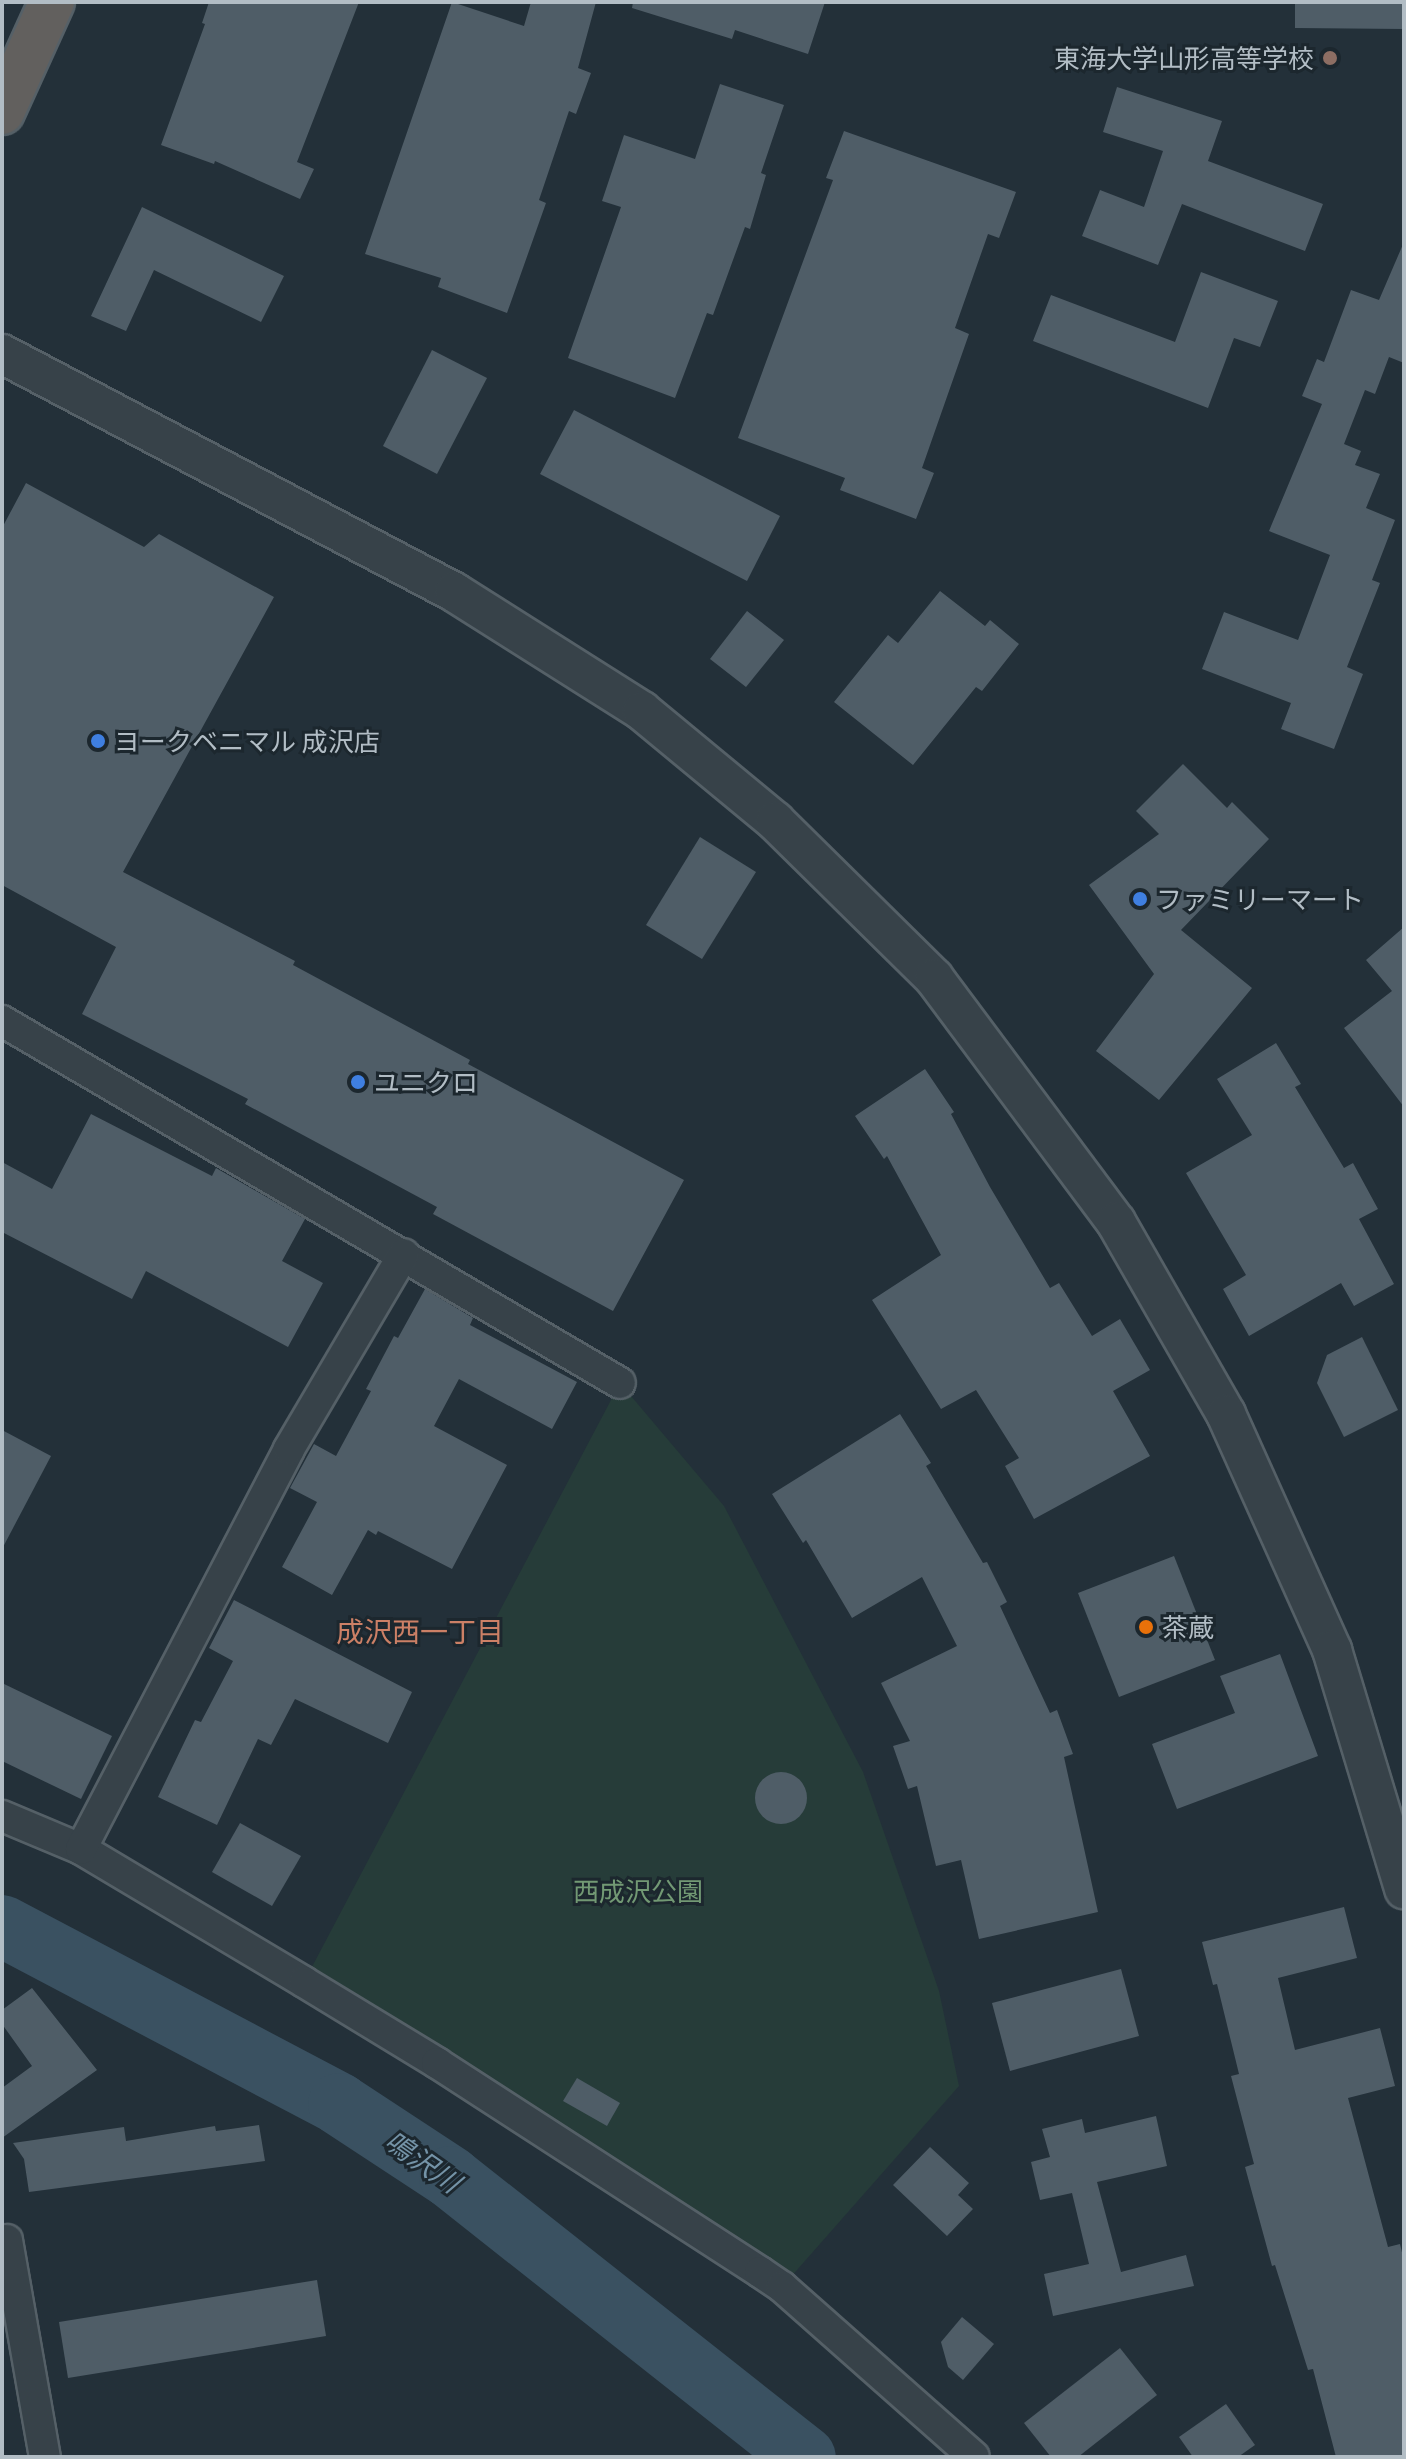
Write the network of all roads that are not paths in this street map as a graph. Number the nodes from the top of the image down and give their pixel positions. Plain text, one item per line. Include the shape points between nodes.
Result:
1 (52, 2) edge
2 (2, 112) edge
3 (2, 354) edge
4 (2, 1021) edge
5 (404, 1254) junction
6 (620, 1383) dead end
7 (2, 1816) edge
8 (81, 1849) junction
9 (1404, 1889) edge
10 (7, 2240) dead end
11 (45, 2457) edge
12 (974, 2457) edge

1 - 2 highway
3 - 9 street via 454,592 642,711 775,821 934,978 1116,1222 1226,1414 1332,1650
4 - 5 street
5 - 6 street
5 - 8 street via 289,1449
7 - 8 street
8 - 12 street via 437,2063 771,2280
10 - 11 street

